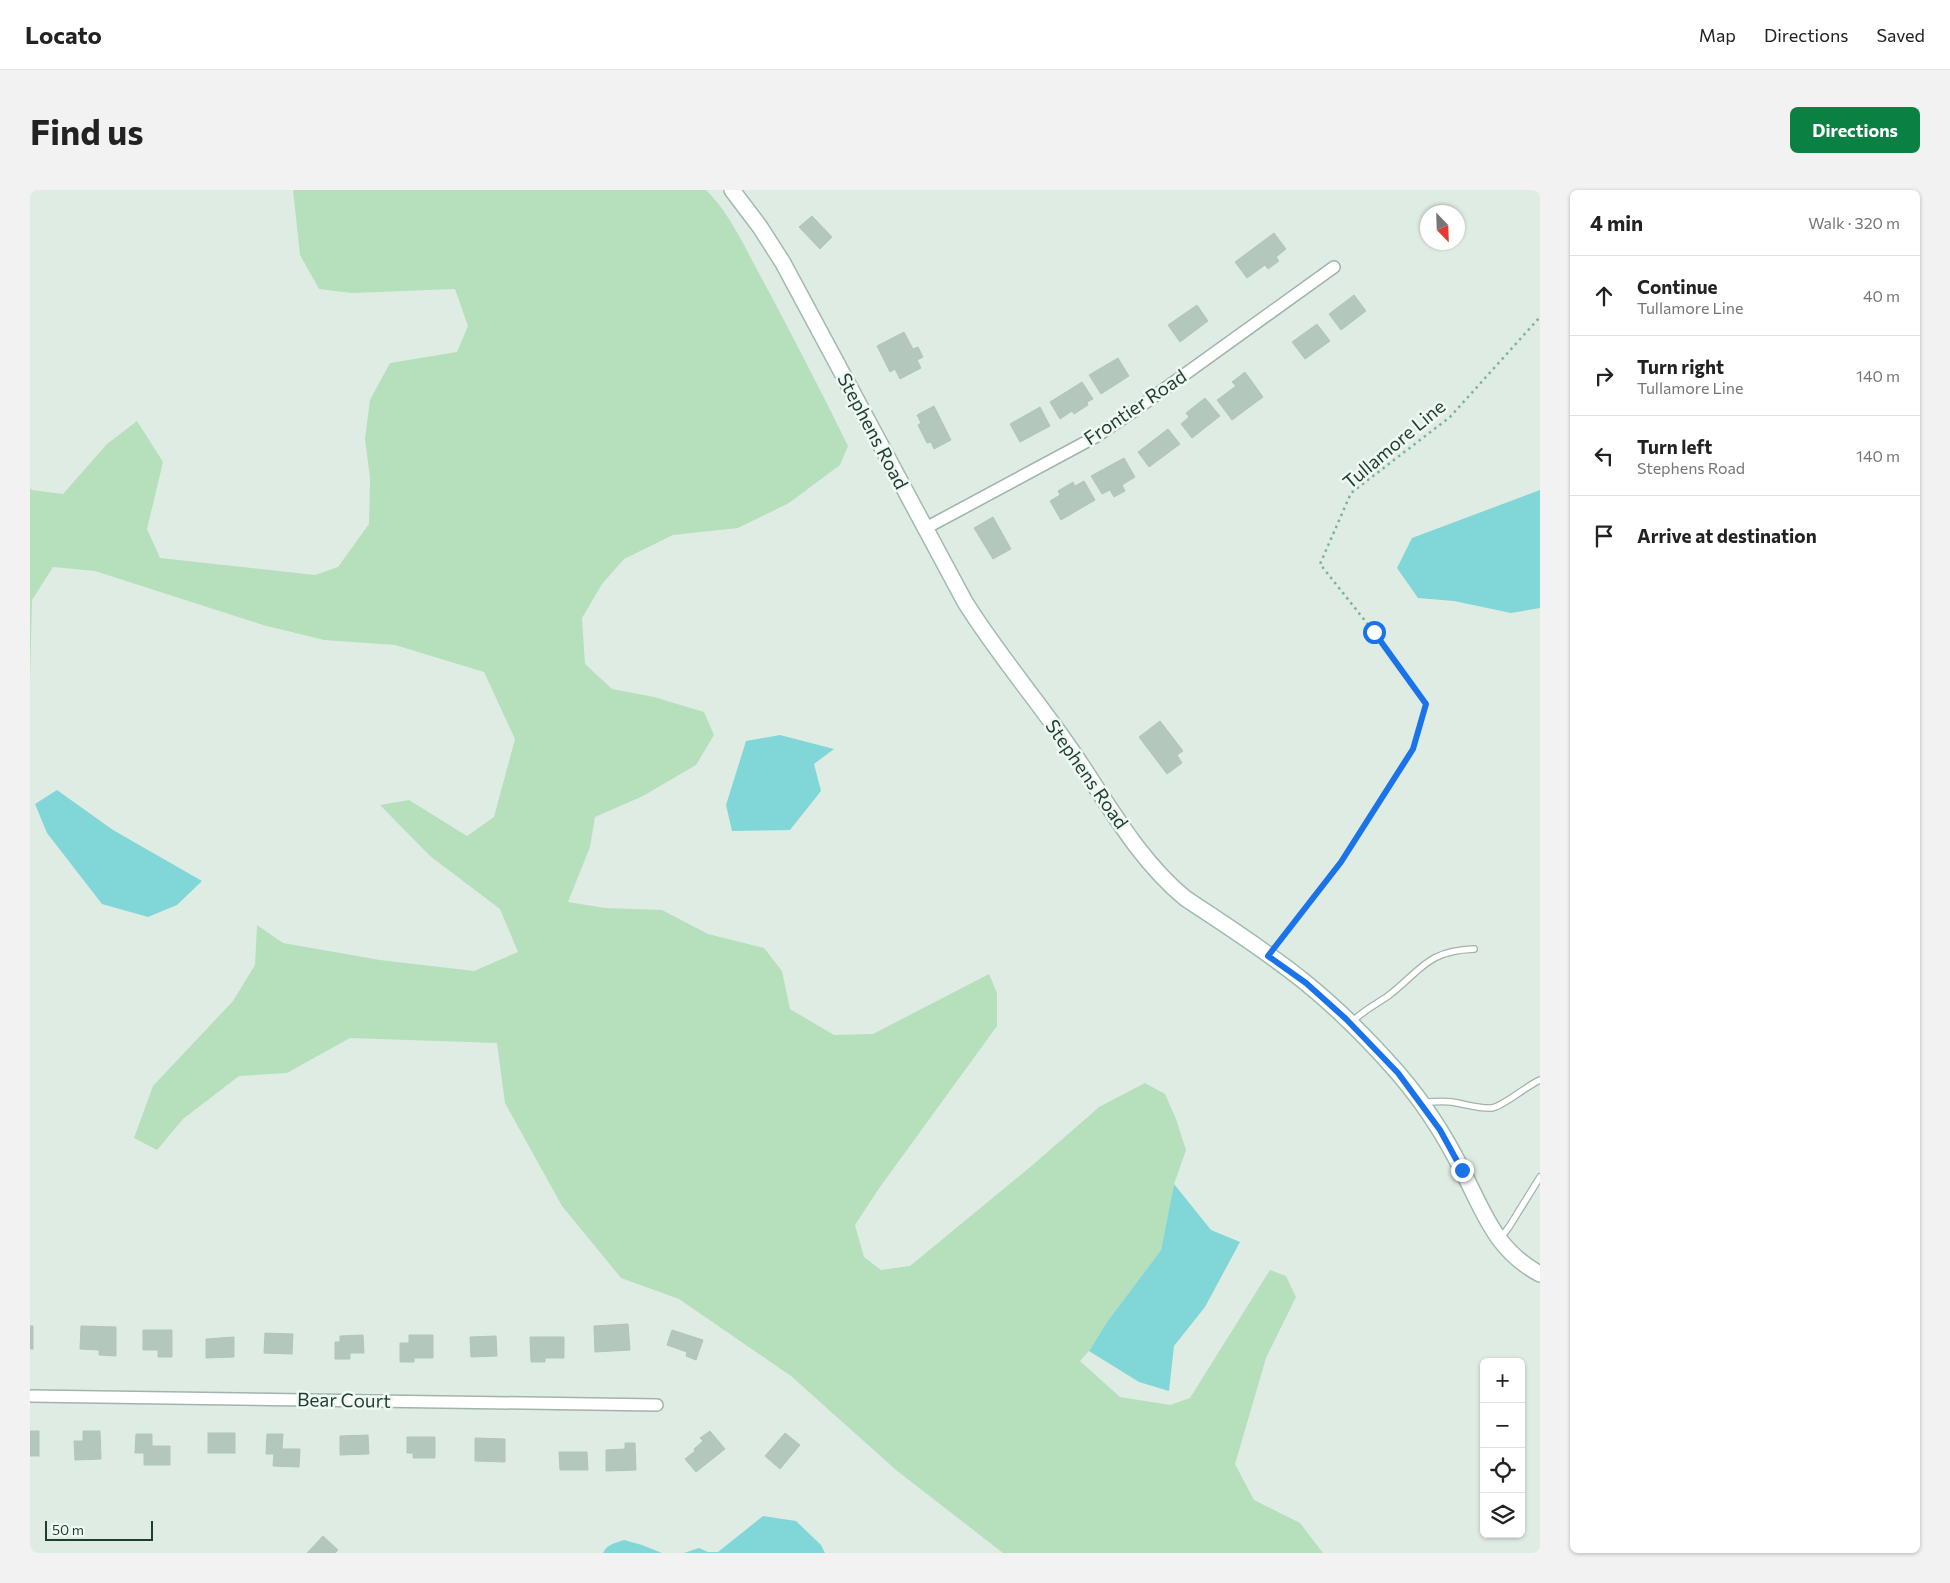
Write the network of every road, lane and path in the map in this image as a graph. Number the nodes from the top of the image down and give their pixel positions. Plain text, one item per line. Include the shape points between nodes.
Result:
1 (732, 190) edge
2 (1334, 266) dead end
3 (1540, 317) edge
4 (924, 528) junction
5 (1474, 949) dead end
6 (1268, 956) junction
7 (1350, 1023) junction
8 (1540, 1080) edge
9 (1420, 1102) junction
10 (1540, 1176) edge
11 (1499, 1240) junction
12 (1540, 1274) edge
13 (30, 1396) edge
14 (657, 1405) dead end

1 - 4 main road, Stephens Road via 783,263
2 - 4 street, Frontier Road via 1097,436
3 - 6 path, Tullamore Line via 1450,417 1351,493 1320,564 1426,704 1413,749 1341,862
4 - 6 main road, Stephens Road via 982,629 1065,741 1144,857 1185,898
5 - 7 lane via 1438,955
6 - 7 main road, Stephens Road via 1306,983
7 - 9 main road, Stephens Road via 1398,1073
8 - 9 lane via 1492,1108
9 - 11 main road, Stephens Road via 1449,1146
10 - 11 lane
11 - 12 main road, Stephens Road
13 - 14 street, Bear Court

